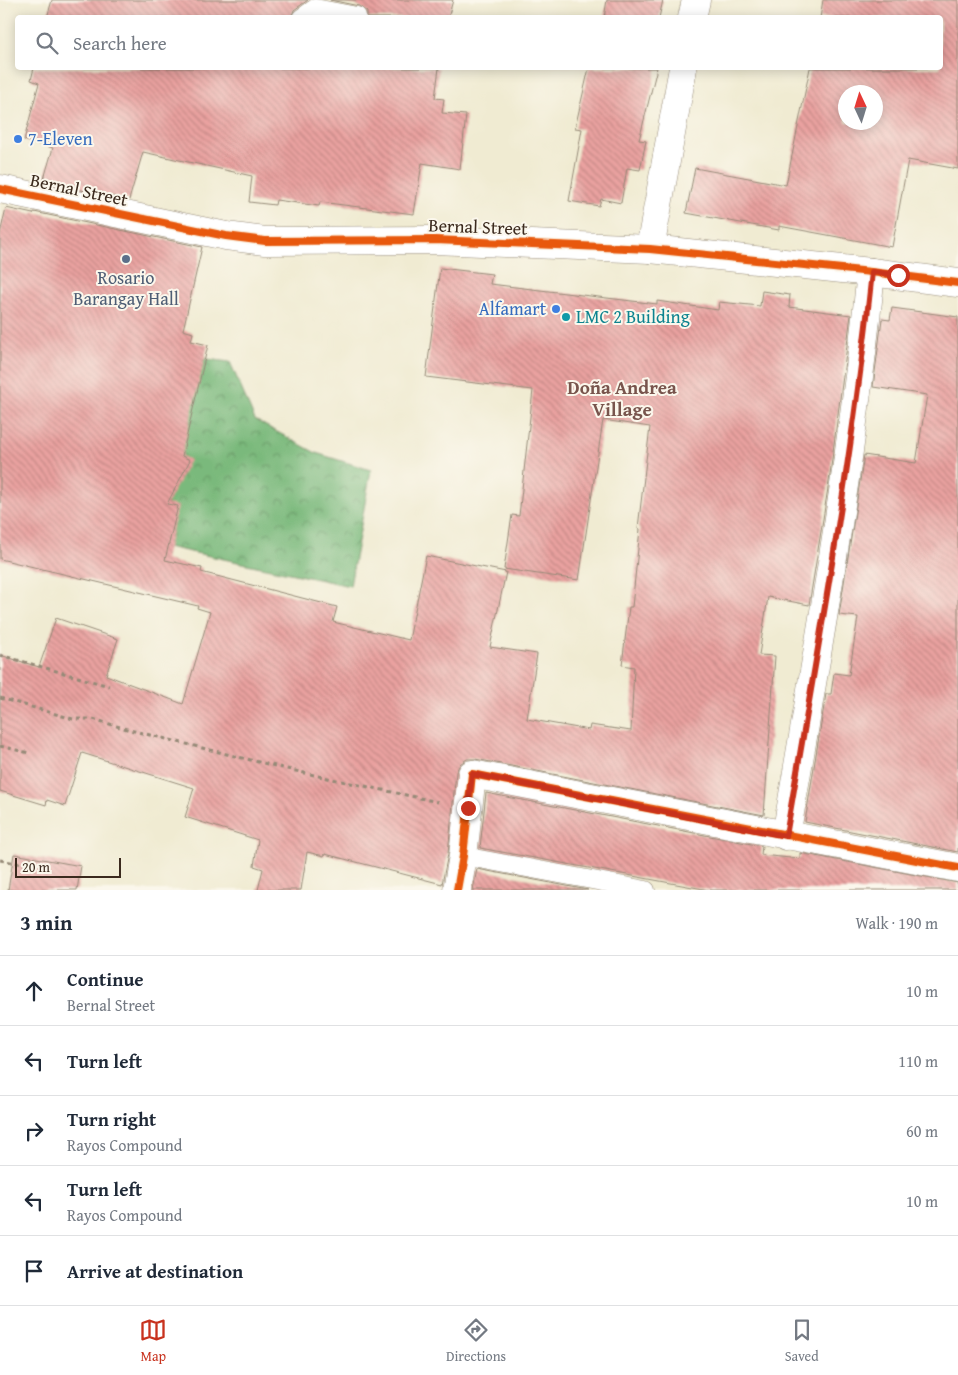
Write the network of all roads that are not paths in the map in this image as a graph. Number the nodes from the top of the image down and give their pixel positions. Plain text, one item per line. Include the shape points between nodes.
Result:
1 (696, 0) edge
2 (305, 15) edge
3 (352, 15) edge
4 (693, 15) edge
5 (683, 70) edge
6 (0, 189) edge
7 (650, 249) junction
8 (872, 272) junction
9 (958, 282) edge
10 (786, 836) junction
11 (463, 856) junction
12 (958, 868) edge
13 (457, 890) edge
14 (646, 890) edge

1 - 4 street
2 - 3 lane via 314,8
5 - 7 street
6 - 7 street, Bernal Street via 226,236 265,241 434,240
7 - 8 street, Bernal Street
8 - 9 street, Bernal Street
8 - 10 street via 833,560
10 - 11 street via 472,774
10 - 12 street
11 - 13 street
11 - 14 lane

